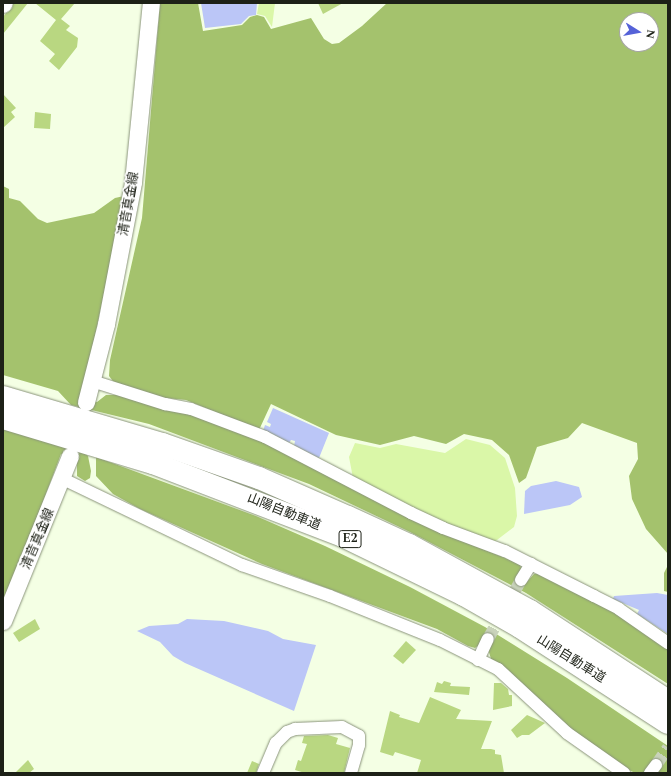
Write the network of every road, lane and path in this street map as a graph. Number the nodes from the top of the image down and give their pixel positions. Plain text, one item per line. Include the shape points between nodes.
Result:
1 (150, 3) edge
2 (92, 381) junction
3 (3, 397) edge
4 (86, 402) dead end
5 (3, 418) edge
6 (70, 456) dead end
7 (62, 479) junction
8 (531, 564) junction
9 (521, 580) tunnel mouth
10 (3, 621) edge
11 (488, 639) tunnel mouth
12 (668, 643) edge
13 (478, 660) junction
14 (668, 701) edge
15 (668, 723) edge
16 (263, 773) edge
17 (351, 773) edge
18 (624, 773) edge

1 - 2 main road, 清音真金線 via 134,175 117,272
2 - 4 main road, 清音真金線
2 - 8 street via 165,404 191,409 265,437 443,528 505,550
3 - 14 highway, 山陽自動車道 / E2 via 162,444 259,478 348,517 409,545 524,607
5 - 15 highway, 山陽自動車道 / E2 via 153,463 343,536 422,573 520,627
6 - 7 main road, 清音真金線
7 - 10 main road, 清音真金線
7 - 13 street via 242,565 330,596 440,640
8 - 9 street
8 - 12 street via 619,609
11 - 13 street
13 - 18 street via 498,669 567,733
16 - 17 street via 276,743 287,732 295,729 342,727 359,736

